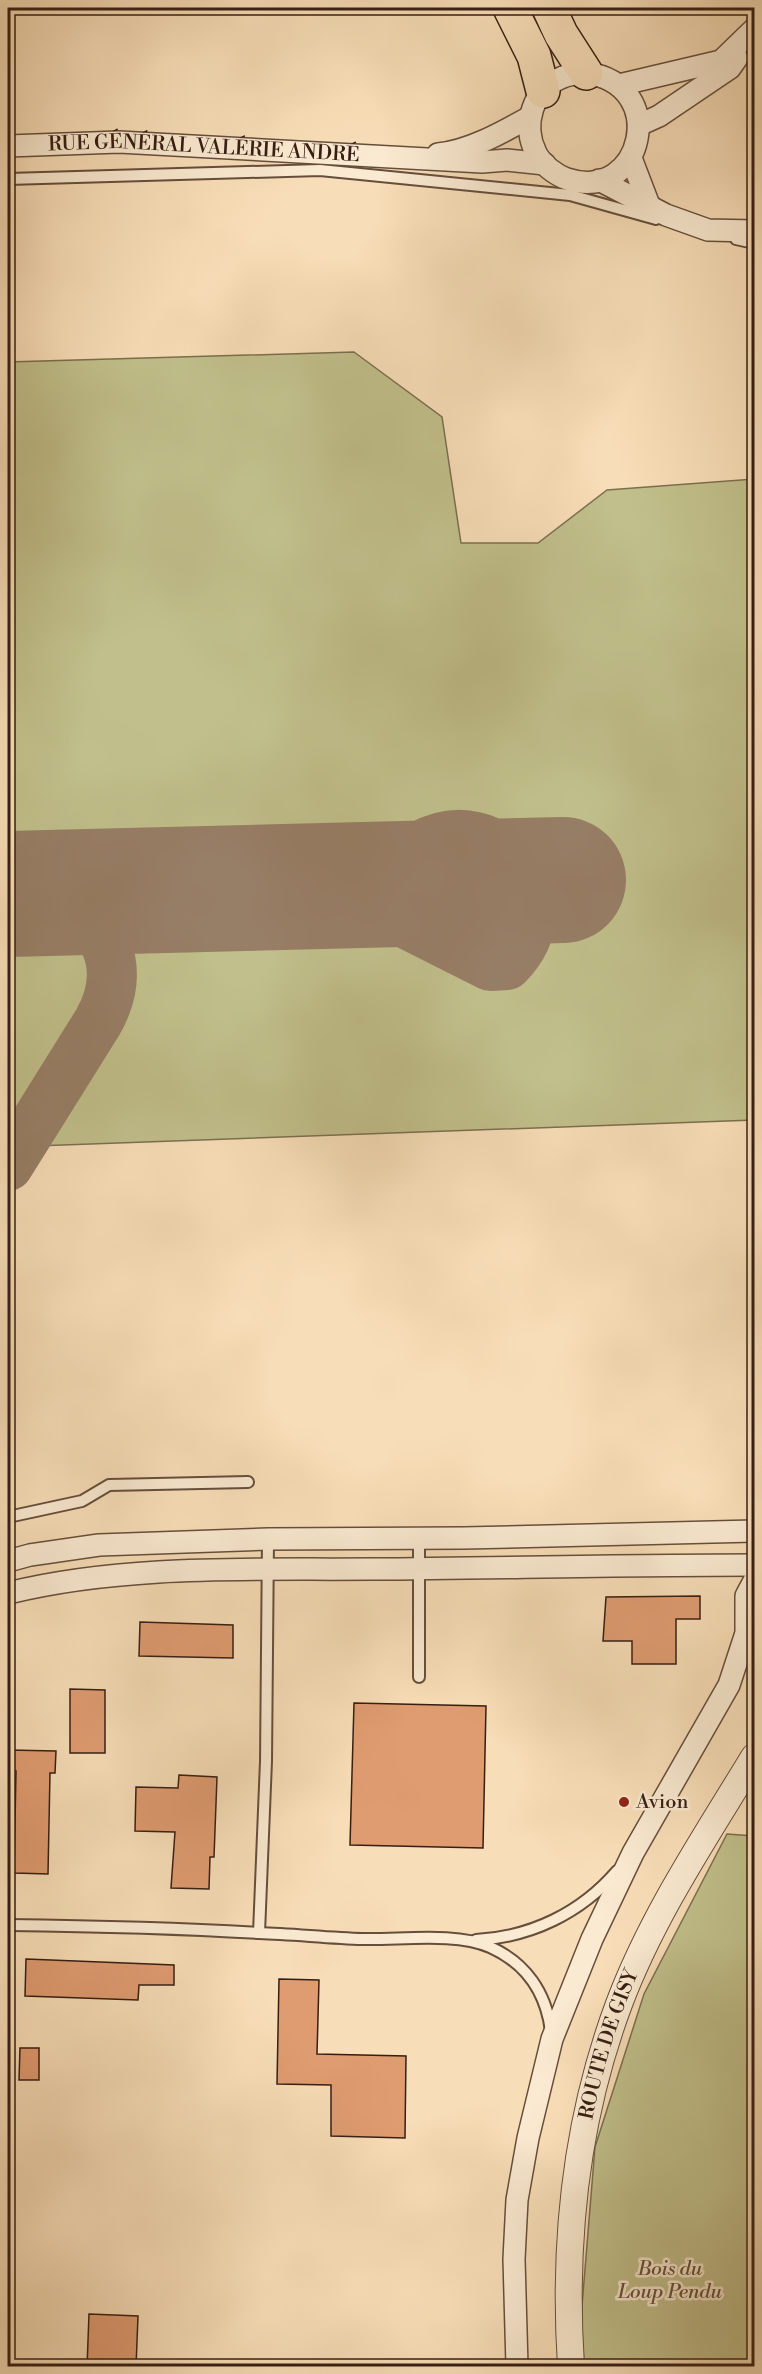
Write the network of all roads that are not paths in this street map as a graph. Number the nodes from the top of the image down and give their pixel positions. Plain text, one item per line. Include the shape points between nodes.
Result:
1 (510, 8) edge
2 (549, 8) edge
3 (754, 29) edge
4 (754, 34) edge
5 (586, 73) junction
6 (619, 85) junction
7 (536, 104) junction
8 (639, 125) junction
9 (8, 146) edge
10 (401, 158) junction
11 (631, 158) junction
12 (545, 164) junction
13 (8, 179) edge
14 (599, 180) junction
15 (650, 205) junction
16 (754, 231) edge
17 (754, 243) edge
18 (248, 1482) dead end
19 (8, 1517) edge
20 (754, 1531) edge
21 (419, 1538) junction
22 (268, 1539) junction
23 (8, 1561) edge
24 (754, 1564) edge
25 (420, 1569) junction
26 (269, 1570) junction
27 (754, 1581) edge
28 (8, 1593) edge
29 (419, 1677) dead end
30 (754, 1756) edge
31 (633, 1852) junction
32 (8, 1925) edge
33 (259, 1933) junction
34 (467, 1940) junction
35 (552, 2039) junction
36 (517, 2367) edge
37 (571, 2367) edge

1 - 7 highway via 534,56
2 - 5 highway
3 - 6 street via 721,61
4 - 8 street via 730,68
5 - 6 street via 609,78
5 - 7 street via 562,77
6 - 8 street via 637,110
7 - 10 street, RUE GÉNÉRAL VALÉRIE ANDRÉ via 504,132 472,145
7 - 12 street via 531,141
8 - 11 street
9 - 10 street, RUE GÉNÉRAL VALÉRIE ANDRÉ via 119,142
10 - 12 street, RUE GÉNÉRAL VALÉRIE ANDRÉ
11 - 14 street via 613,175
11 - 15 street
12 - 14 street via 560,176 577,182
13 - 17 lane via 320,170 570,195 707,234
14 - 15 street
15 - 16 street via 708,230
18 - 19 lane via 109,1485 82,1501
20 - 21 street
21 - 22 street
21 - 25 lane
22 - 23 street via 99,1545
22 - 26 lane
24 - 25 street
25 - 26 street
25 - 29 lane
26 - 28 street via 103,1575
26 - 33 lane
27 - 31 street via 746,1596 746,1633 729,1684
30 - 37 street, ROUTE DE GISY via 659,1917 613,2025 585,2126 573,2191 568,2289
31 - 34 lane via 588,1900 564,1915 513,1936
31 - 35 street via 592,1939
32 - 33 lane
33 - 34 lane
34 - 35 lane via 489,1946 512,1959 528,1975 548,2009
35 - 36 street via 517,2200

